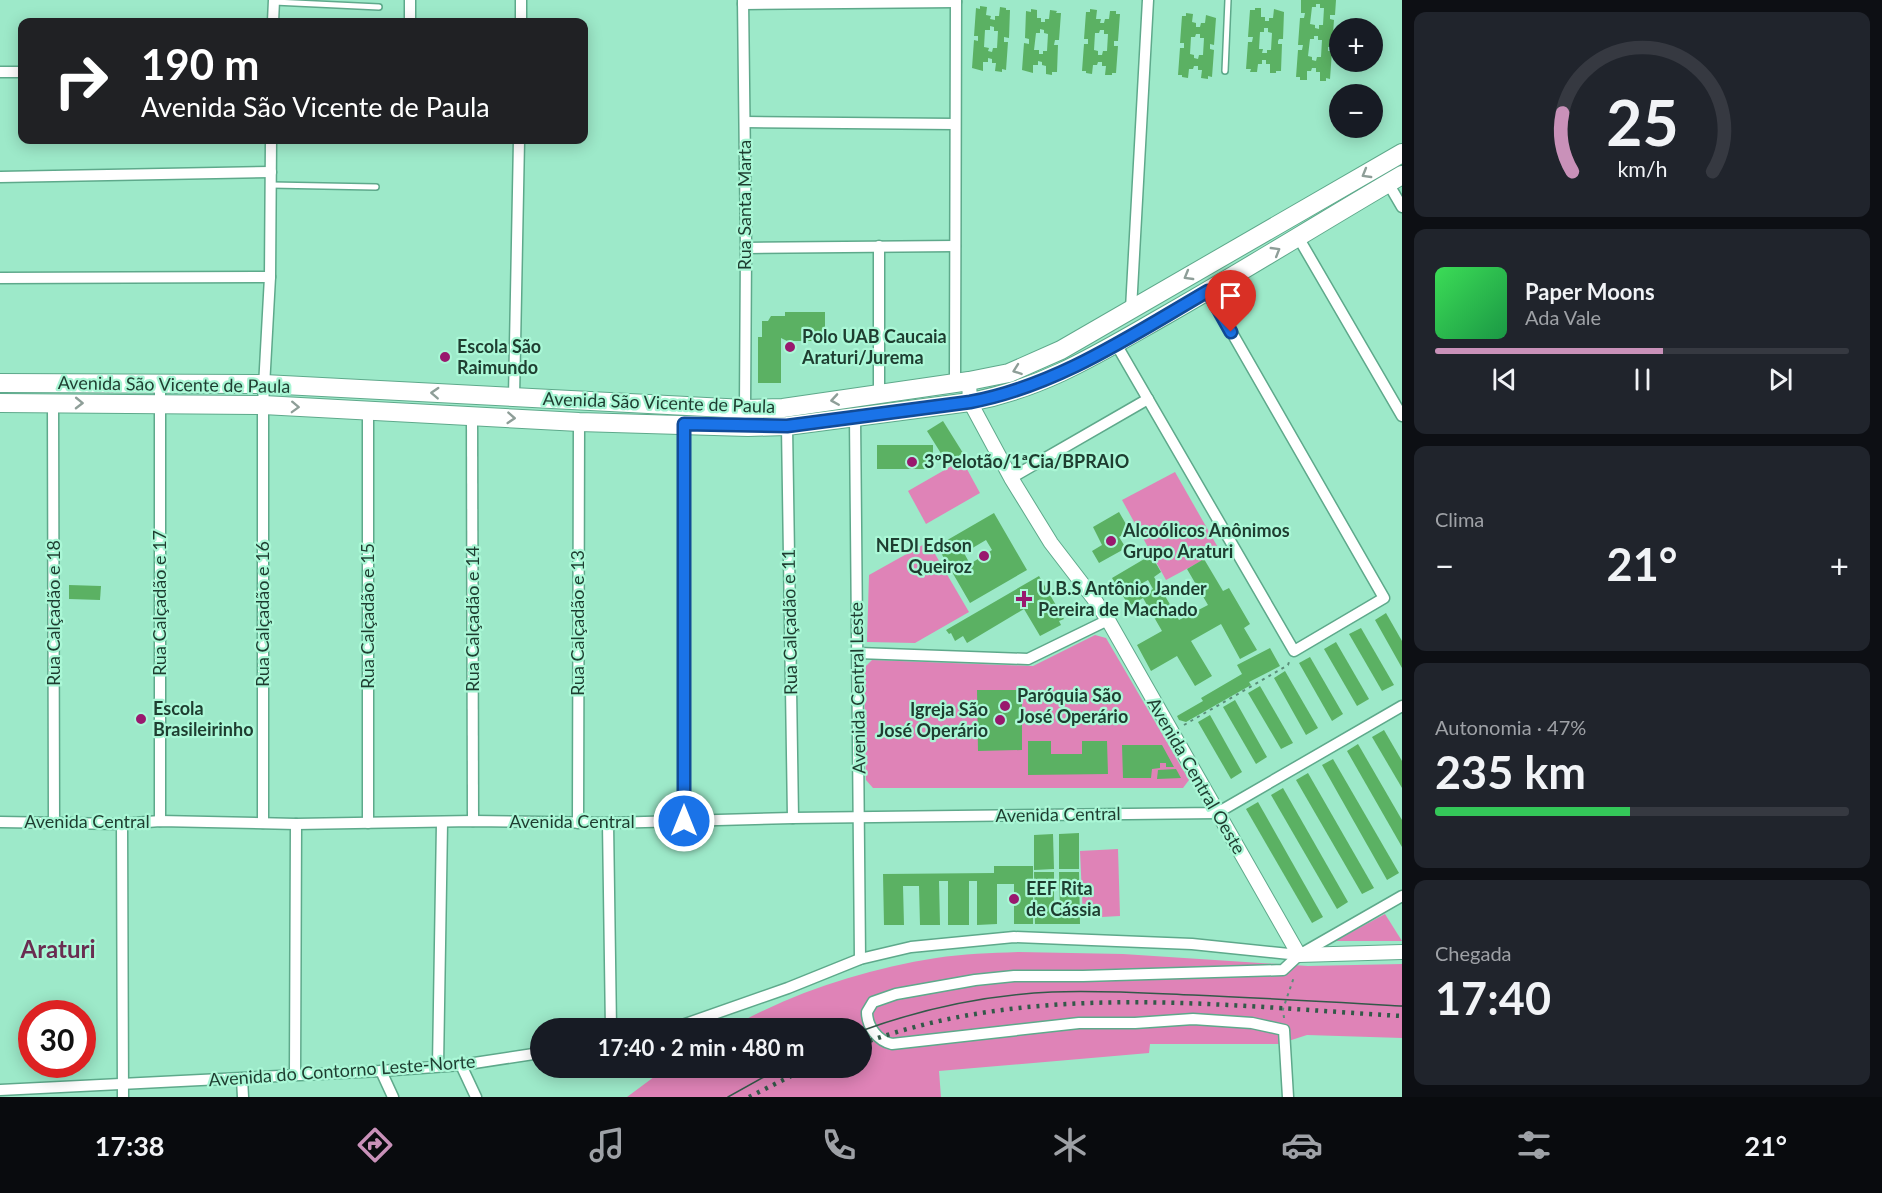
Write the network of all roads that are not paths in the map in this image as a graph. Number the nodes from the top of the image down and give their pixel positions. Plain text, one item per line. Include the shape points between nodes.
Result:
1 (410, 0) edge
2 (521, 0) edge
3 (1148, 0) edge
4 (1228, 0) edge
5 (274, 1) edge
6 (956, 1) edge
7 (743, 2) edge
8 (379, 8) dead end
9 (273, 18) edge
10 (410, 18) edge
11 (521, 18) edge
12 (1225, 71) dead end
13 (0, 72) edge
14 (18, 72) edge
15 (745, 122) junction
16 (955, 124) junction
17 (271, 144) edge
18 (519, 144) edge
19 (1402, 153) edge
20 (270, 172) junction
21 (0, 177) edge
22 (1395, 179) edge
23 (270, 185) junction
24 (376, 187) dead end
25 (1402, 207) edge
26 (1298, 237) junction
27 (879, 246) junction
28 (955, 246) junction
29 (746, 248) junction
30 (270, 277) junction
31 (0, 278) edge
32 (1208, 291) junction
33 (1131, 309) junction
34 (1116, 344) junction
35 (962, 382) junction
36 (0, 383) edge
37 (160, 384) junction
38 (264, 384) junction
39 (879, 393) junction
40 (514, 398) junction
41 (1148, 399) junction
42 (970, 402) junction
43 (0, 403) edge
44 (53, 403) junction
45 (160, 405) junction
46 (263, 405) junction
47 (745, 409) junction
48 (368, 410) junction
49 (472, 416) junction
50 (1402, 416) edge
51 (855, 417) junction
52 (579, 422) junction
53 (684, 424) junction
54 (787, 426) junction
55 (1011, 478) junction
56 (1108, 620) junction
57 (858, 653) junction
58 (1402, 706) edge
59 (1217, 813) junction
60 (793, 818) junction
61 (860, 818) junction
62 (160, 821) junction
63 (684, 821) junction
64 (0, 822) edge
65 (473, 822) junction
66 (54, 823) junction
67 (368, 823) junction
68 (442, 823) junction
69 (578, 823) junction
70 (608, 823) junction
71 (122, 824) junction
72 (263, 824) junction
73 (296, 824) junction
74 (1402, 896) edge
75 (1402, 952) edge
76 (1299, 955) junction
77 (860, 959) junction
78 (611, 1018) edge
79 (702, 1018) edge
80 (530, 1055) edge
81 (461, 1065) junction
82 (438, 1066) junction
83 (381, 1071) junction
84 (295, 1074) junction
85 (242, 1079) junction
86 (123, 1085) junction
87 (0, 1090) edge
88 (123, 1097) edge
89 (243, 1097) edge
90 (393, 1097) edge
91 (476, 1097) edge
92 (1288, 1097) edge

1 - 10 street
2 - 11 street
3 - 33 street
4 - 12 lane
5 - 8 lane
5 - 9 street
6 - 7 street
6 - 16 street
7 - 15 street, Rua Santa Marta
13 - 14 street
15 - 16 street
15 - 29 street, Rua Santa Marta
16 - 28 street
17 - 20 street, Rua Calçadão e 16
18 - 40 street
19 -> 33 main road, Avenida São Vicente de Paula
20 - 21 street
20 - 23 street, Rua Calçadão e 16
22 - 25 street
22 - 26 main road, Avenida São Vicente de Paula
23 - 24 lane
23 - 30 street, Rua Calçadão e 16
32 -> 26 main road, Avenida São Vicente de Paula
26 - 50 street
27 - 28 street
27 - 29 street
27 - 39 street
28 - 35 street
29 - 47 street, Rua Santa Marta
30 - 31 street
30 - 38 street, Rua Calçadão e 16
32 - 34 main road, Avenida São Vicente de Paula
32 - 41 street via 1384,598 1294,651
33 -> 35 main road, Avenida São Vicente de Paula via 1036,362 1009,373
34 - 41 street
34 - 42 main road, Avenida São Vicente de Paula via 1024,389
35 - 39 main road, Avenida São Vicente de Paula
35 - 42 street, Avenida Central Oeste
36 - 37 main road, Avenida São Vicente de Paula
37 - 38 main road, Avenida São Vicente de Paula
37 - 45 street, Rua Calçadão e 17
40 -> 38 main road, Avenida São Vicente de Paula
38 - 46 street, Rua Calçadão e 16
39 -> 47 main road, Avenida São Vicente de Paula via 783,408
40 - 47 main road, Avenida São Vicente de Paula
41 - 55 street
42 - 51 main road, Avenida São Vicente de Paula
42 - 55 street, Avenida Central Oeste
43 - 44 main road, Avenida São Vicente de Paula
44 -> 45 main road, Avenida São Vicente de Paula
44 - 66 street, Rua Calçadão e 18
45 - 46 main road, Avenida São Vicente de Paula
45 - 62 street, Rua Calçadão e 17
46 -> 48 main road, Avenida São Vicente de Paula
46 - 72 street, Rua Calçadão e 16
48 - 49 main road, Avenida São Vicente de Paula
48 - 67 street, Rua Calçadão e 15
49 -> 52 main road, Avenida São Vicente de Paula
49 - 65 street, Rua Calçadão e 14
51 - 54 main road, Avenida São Vicente de Paula
51 - 57 street, Avenida Central Leste
52 - 53 main road, Avenida São Vicente de Paula
52 - 69 street, Rua Calçadão e 13
53 - 54 main road, Avenida São Vicente de Paula
53 - 63 street
54 - 60 street, Rua Calçadão e 11
55 - 56 street, Avenida Central Oeste via 1051,543
56 - 57 street via 1028,659
56 - 59 street, Avenida Central Oeste
57 - 61 street, Avenida Central Leste
58 - 59 street
59 - 61 street, Avenida Central
59 - 76 street, Avenida Central Oeste
60 - 61 street, Avenida Central
60 - 63 street, Avenida Central
61 - 77 street, Avenida Central Leste
62 - 71 street, Avenida Central
62 - 72 street, Avenida Central
63 - 70 street, Avenida Central
64 - 66 street, Avenida Central
65 - 68 street, Avenida Central
65 - 69 street, Avenida Central
66 - 71 street, Avenida Central
67 - 68 street, Avenida Central
67 - 73 street, Avenida Central
68 - 82 street
69 - 70 street, Avenida Central
70 - 78 street
71 - 86 street
72 - 73 street, Avenida Central
73 - 84 street
74 - 76 street
75 - 76 street
76 - 77 street via 1192,944 1014,937 911,947
76 - 92 street via 1282,970 975,980 885,997 873,1002 867,1012 875,1034 892,1044 1079,1023 1193,1019 1252,1023 1284,1030
77 - 79 street
80 - 81 street, Avenida do Contorno Leste-Norte
81 - 82 street, Avenida do Contorno Leste-Norte
81 - 91 street
82 - 83 street, Avenida do Contorno Leste-Norte
83 - 84 street, Avenida do Contorno Leste-Norte
83 - 90 street
84 - 85 street, Avenida do Contorno Leste-Norte
85 - 86 street, Avenida do Contorno Leste-Norte
85 - 89 street
86 - 87 street, Avenida do Contorno Leste-Norte
86 - 88 street

